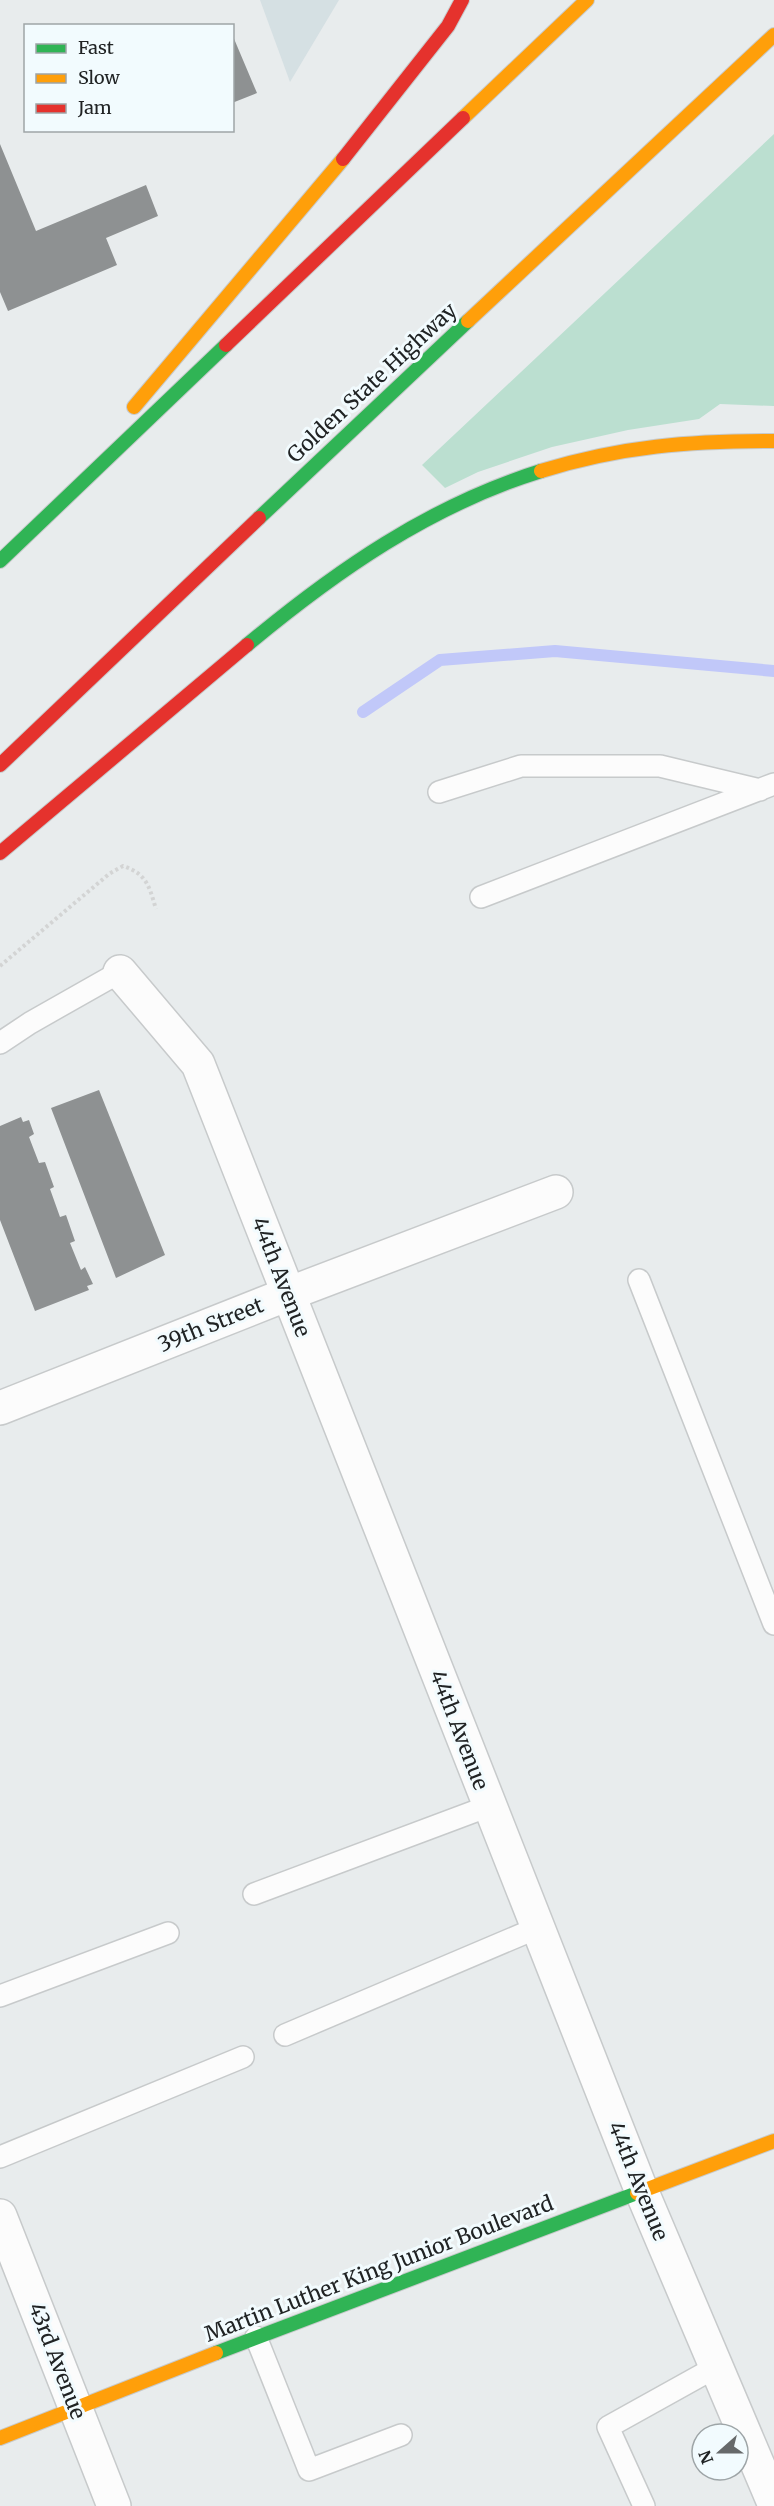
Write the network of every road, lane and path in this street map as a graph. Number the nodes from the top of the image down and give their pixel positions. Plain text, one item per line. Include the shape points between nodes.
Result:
1 (462, 0) edge
2 (587, 0) edge
3 (774, 35) edge
4 (125, 418) dead end
5 (110, 436) dead end
6 (774, 441) edge
7 (26, 535) junction
8 (0, 561) edge
9 (0, 765) edge
10 (767, 787) edge
11 (439, 792) dead end
12 (0, 853) edge
13 (482, 897) dead end
14 (156, 909) dead end
15 (0, 966) edge
16 (120, 972) joint
17 (0, 1043) edge
18 (556, 1192) dead end
19 (639, 1280) dead end
20 (288, 1294) junction
21 (0, 1408) edge
22 (774, 1624) edge
23 (489, 1806) junction
24 (254, 1894) dead end
25 (537, 1928) junction
26 (168, 1933) dead end
27 (0, 1996) edge
28 (285, 2035) dead end
29 (243, 2056) dead end
30 (774, 2141) edge
31 (0, 2157) edge
32 (642, 2192) junction
33 (0, 2216) edge
34 (256, 2337) junction
35 (716, 2367) junction
36 (75, 2408) junction
37 (401, 2435) dead end
38 (0, 2438) edge
39 (774, 2504) edge
40 (114, 2506) edge
41 (644, 2506) edge

1 - 4 main road via 448,26 352,148
2 - 7 main road
3 - 9 main road, Golden State Highway
5 - 7 main road
6 - 12 main road via 654,446 594,457 529,475 414,524 273,623
7 - 8 main road
10 - 11 lane via 660,766 521,766
10 - 13 lane
14 - 15 path via 147,882 136,871 123,866
16 - 17 lane
16 - 20 street, 44th Avenue via 198,1064
18 - 20 street, 39th Street
19 - 22 lane
20 - 21 street, 39th Street
20 - 23 street, 44th Avenue
23 - 24 lane
23 - 25 street, 44th Avenue
25 - 28 lane
25 - 32 street, 44th Avenue
26 - 27 lane
29 - 31 lane
30 - 32 main road, Martin Luther King Junior Boulevard
32 - 34 main road, Martin Luther King Junior Boulevard
32 - 35 street, 44th Avenue
33 - 36 street, 43rd Avenue
34 - 36 main road, Martin Luther King Junior Boulevard
34 - 37 lane via 309,2470
35 - 39 street, 44th Avenue
35 - 41 lane via 608,2427
36 - 38 main road, Martin Luther King Junior Boulevard
36 - 40 street, 43rd Avenue

